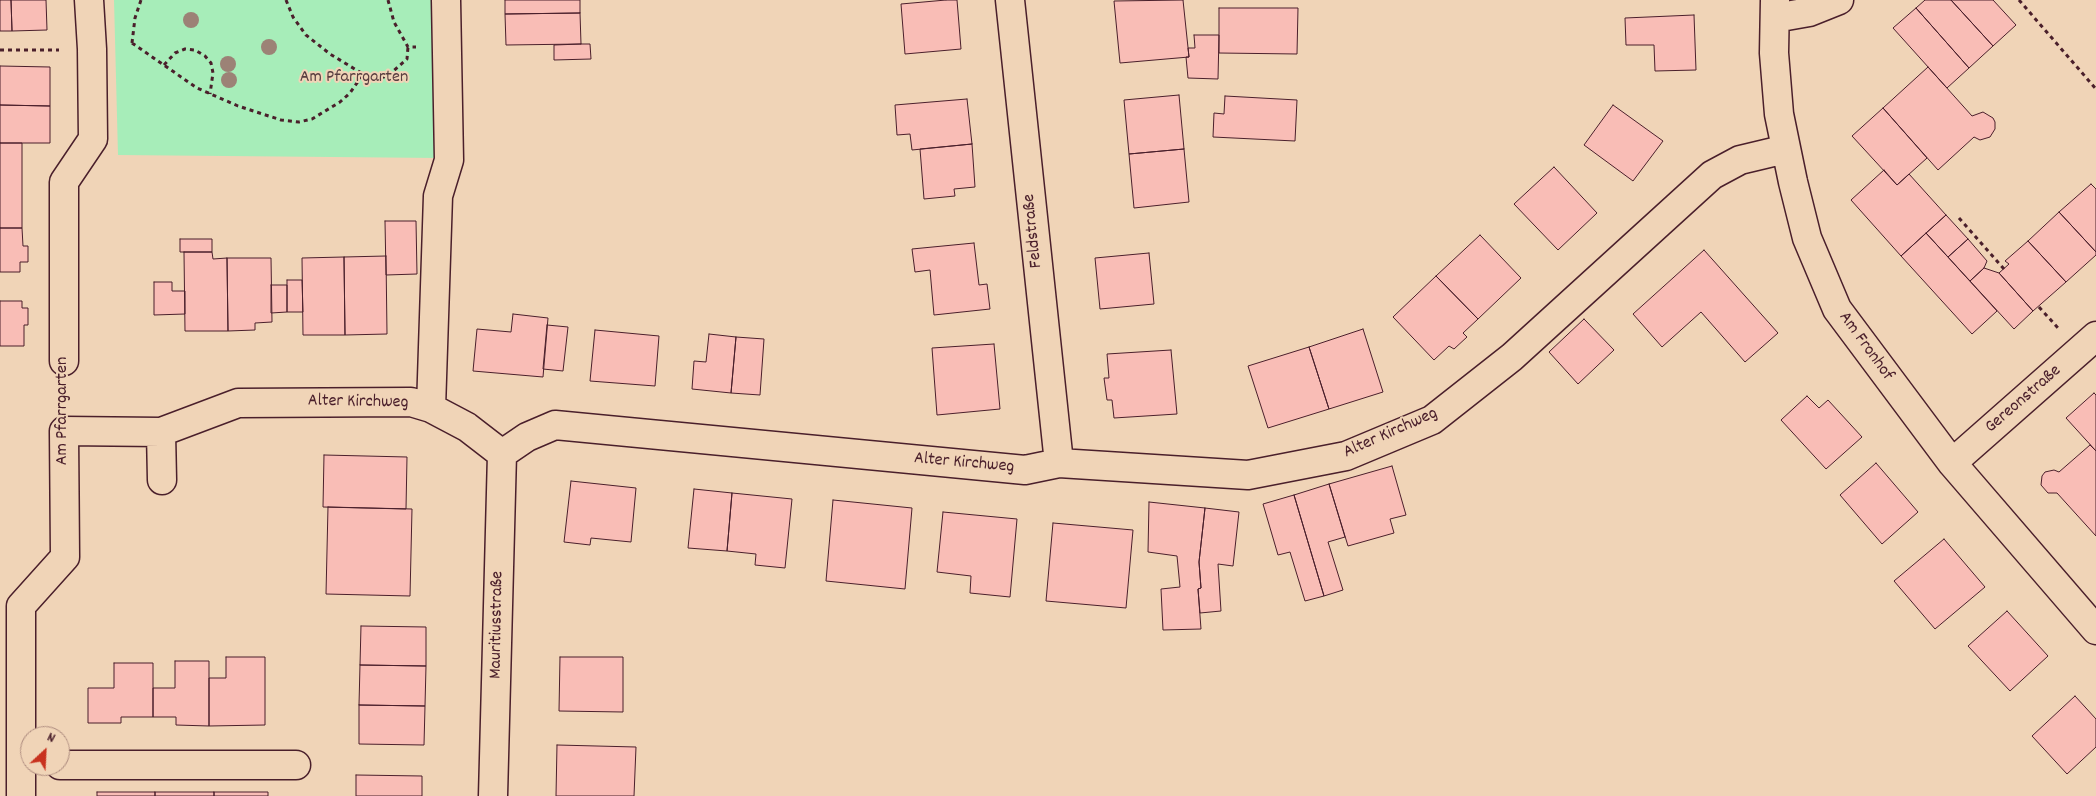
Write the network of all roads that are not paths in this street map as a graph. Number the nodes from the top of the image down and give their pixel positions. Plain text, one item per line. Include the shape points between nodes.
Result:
1 (89, 0) edge
2 (446, 0) edge
3 (1010, 0) edge
4 (1838, 0) edge
5 (1775, 9) edge
6 (1786, 149) junction
7 (2096, 336) edge
8 (64, 361) dead end
9 (431, 408) junction
10 (64, 431) joint
11 (162, 432) junction
12 (502, 454) junction
13 (1059, 463) junction
14 (1952, 463) junction
15 (162, 480) dead end
16 (2096, 630) edge
17 (25, 726) edge
18 (70, 764) edge
19 (296, 765) dead end
20 (24, 776) edge
21 (21, 796) edge
22 (494, 796) edge

1 - 8 street, Am Pfarrgarten via 93,139 64,182
2 - 9 street via 449,160 438,196
3 - 13 street, Feldstraße
4 - 5 street via 1809,12
5 - 6 street, Am Fronhof via 1774,53 1779,114
6 - 13 street, Alter Kirchweg via 1740,160 1712,175 1512,357 1432,420 1346,456 1248,475
6 - 14 street, Am Fronhof via 1807,238 1837,309
7 - 14 street, Gereonstraße
9 - 11 street, Alter Kirchweg via 411,402 238,403
9 - 12 street, Alter Kirchweg via 467,427
10 - 11 street, Alter Kirchweg
10 - 17 street, Am Pfarrgarten via 66,557 21,606
11 - 15 street
12 - 13 street, Alter Kirchweg via 527,437 555,425 1025,470
12 - 22 street, Mauritiusstraße
14 - 16 street, Am Fronhof
18 - 19 street
20 - 21 street, Am Pfarrgarten

